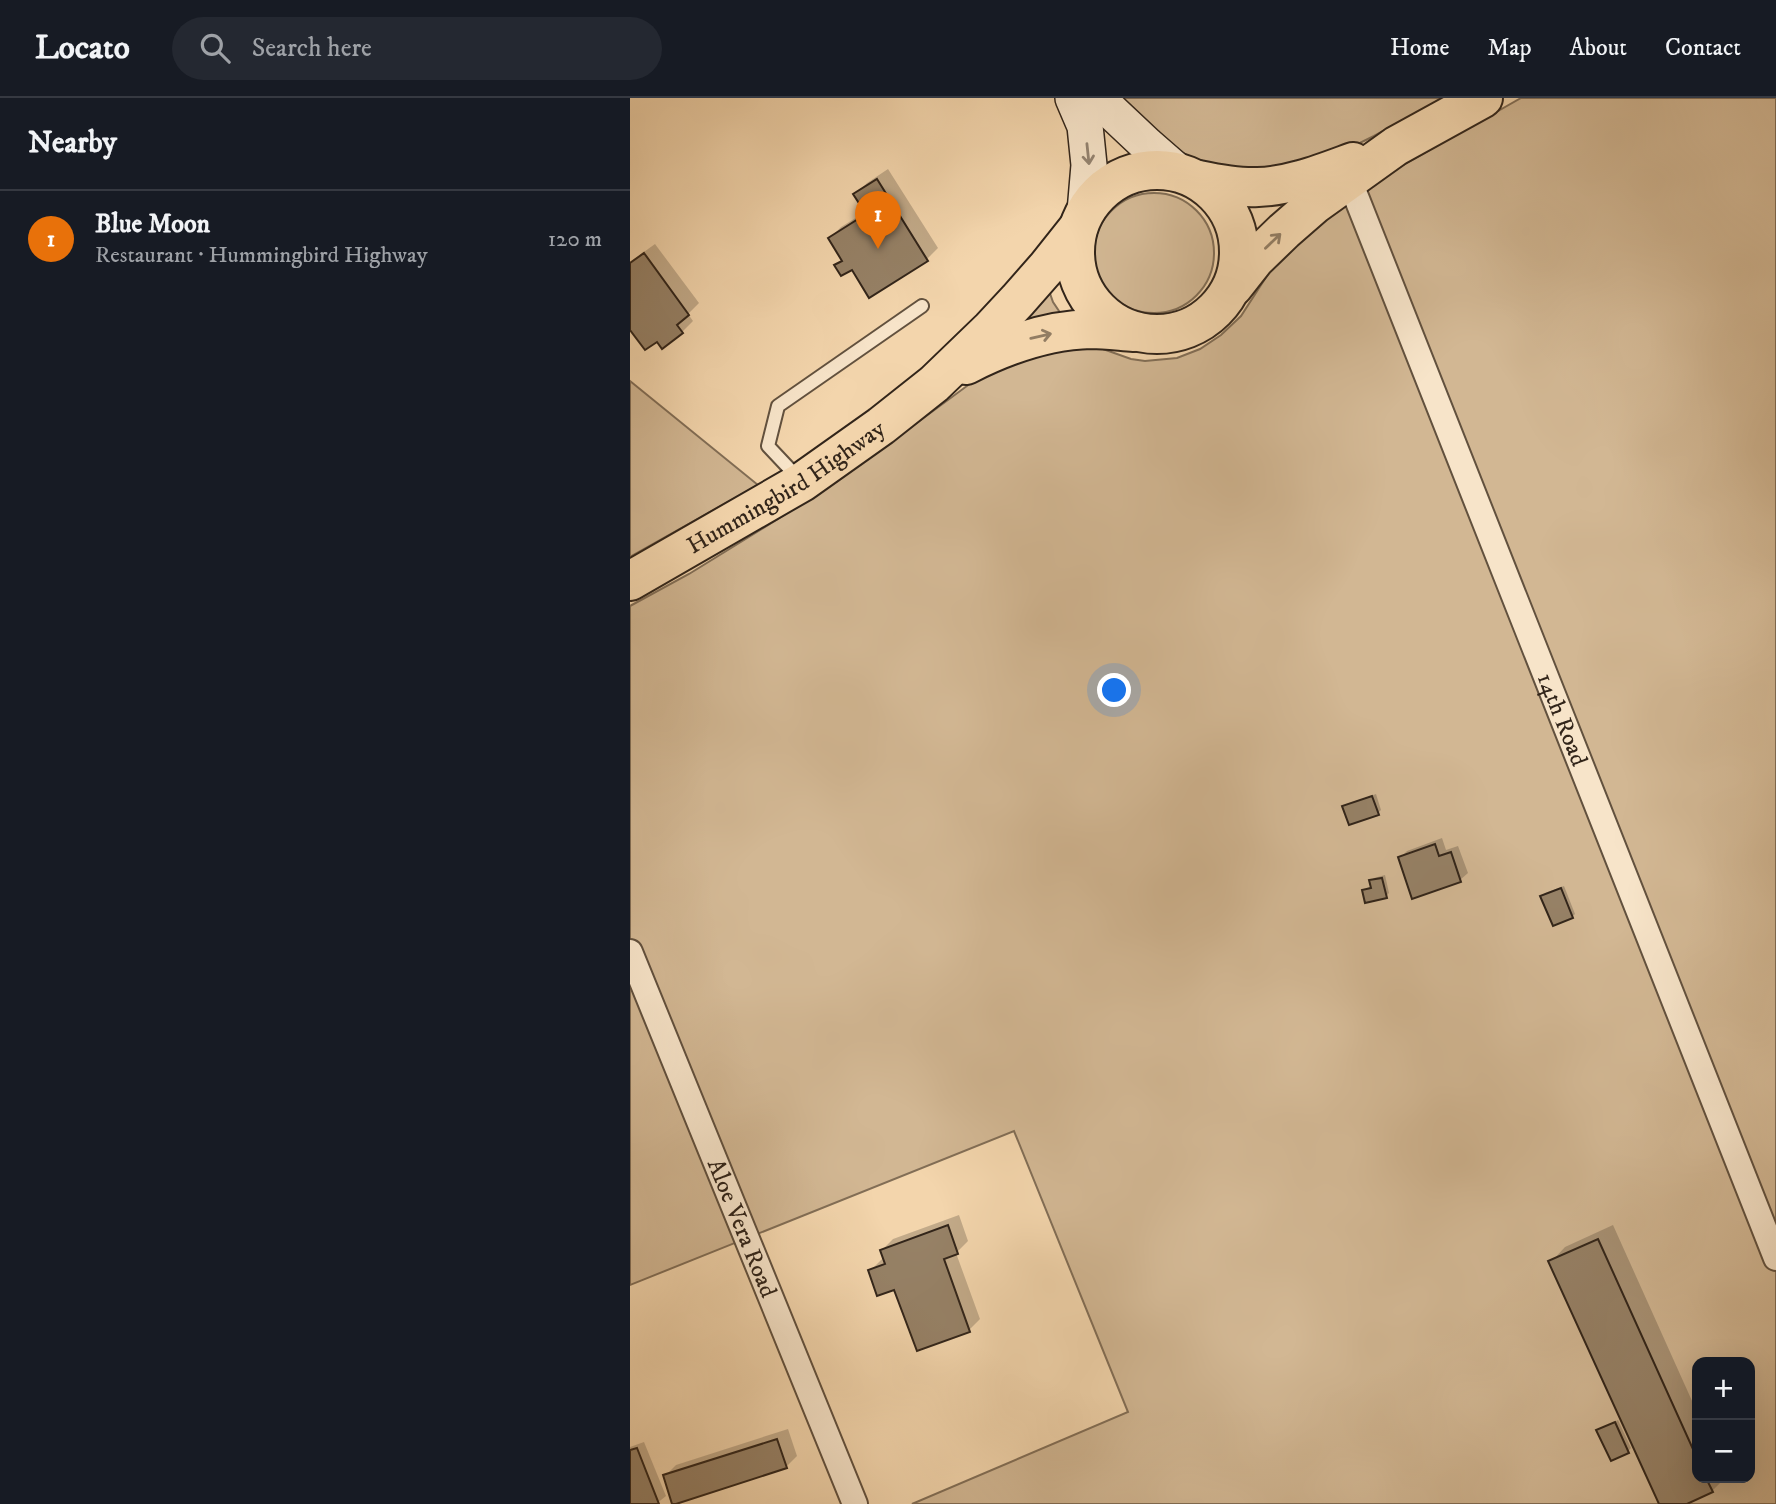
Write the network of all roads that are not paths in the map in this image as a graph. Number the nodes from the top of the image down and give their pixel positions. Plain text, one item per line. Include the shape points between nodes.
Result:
1 (1073, 98) edge
2 (1097, 98) edge
3 (1483, 98) edge
4 (1396, 146) junction
5 (1189, 176) junction
6 (1349, 179) junction
7 (1082, 220) junction
8 (1229, 292) junction
9 (922, 306) dead end
10 (1136, 332) junction
11 (934, 384) junction
12 (802, 482) junction
13 (630, 581) edge
14 (630, 952) edge
15 (1776, 1258) edge
16 (855, 1504) edge

1 -> 7 main road via 1085,126 1089,165
2 - 5 main road via 1147,145
3 - 4 main road
4 - 5 main road via 1291,183 1225,186
4 - 6 main road
5 - 7 main road via 1152,170 1125,176 1102,191
5 - 8 main road via 1218,196 1232,218 1239,243 1238,268
8 -> 6 main road via 1284,231
6 - 15 street, 14th Road
7 - 10 main road via 1075,255 1081,280 1093,303 1112,321
7 - 11 main road, Hummingbird Highway via 1018,300
8 - 10 main road via 1212,313 1189,328 1163,334
9 - 12 lane via 778,406 768,446
11 -> 10 main road, Hummingbird Highway via 1024,340 1057,332
11 - 12 main road, Hummingbird Highway
12 - 13 main road, Hummingbird Highway
14 - 16 street, Aloe Vera Road

